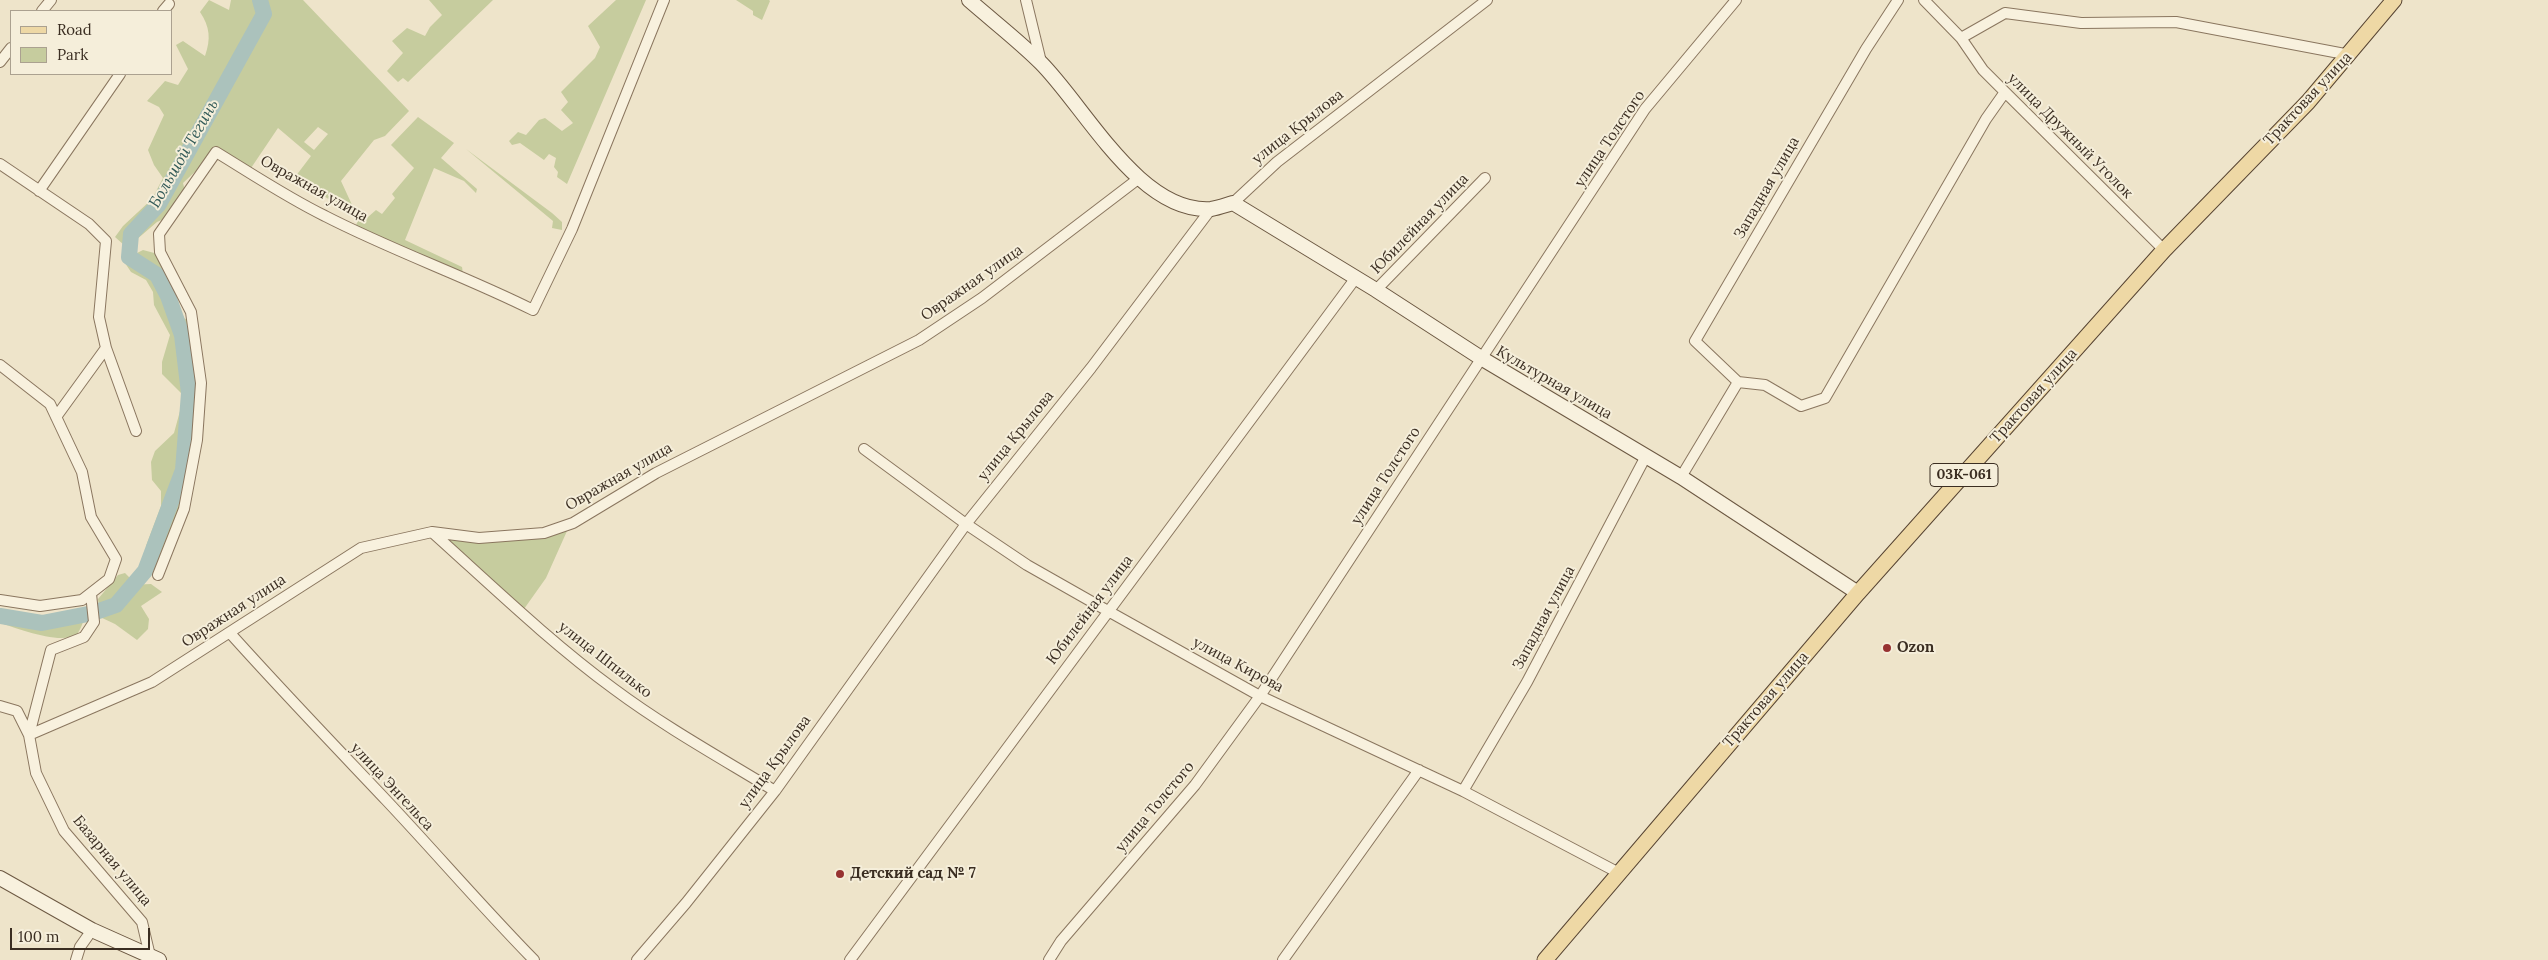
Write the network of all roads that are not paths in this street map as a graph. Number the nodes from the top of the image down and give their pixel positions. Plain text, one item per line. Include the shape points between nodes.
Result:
1 (51, 0) edge
2 (664, 0) edge
3 (969, 0) edge
4 (1026, 0) edge
5 (1487, 0) edge
6 (1736, 0) edge
7 (1898, 0) edge
8 (1924, 0) edge
9 (2394, 0) edge
10 (43, 10) edge
11 (1961, 38) junction
12 (10, 49) edge
13 (2350, 54) junction
14 (0, 62) edge
15 (1041, 63) junction
16 (119, 75) edge
17 (2005, 92) junction
18 (0, 164) edge
19 (1485, 178) dead end
20 (1138, 179) junction
21 (40, 191) junction
22 (1233, 203) junction
23 (1211, 209) junction
24 (2164, 250) junction
25 (1355, 279) junction
26 (1376, 290) junction
27 (106, 348) junction
28 (1481, 358) junction
29 (0, 365) edge
30 (1738, 382) junction
31 (56, 417) junction
32 (136, 431) dead end
33 (864, 449) dead end
34 (1646, 456) junction
35 (1681, 477) junction
36 (966, 524) junction
37 (432, 532) junction
38 (158, 575) dead end
39 (1858, 593) junction
40 (91, 594) junction
41 (0, 600) edge
42 (1108, 611) junction
43 (230, 633) junction
44 (1260, 696) junction
45 (0, 706) edge
46 (29, 735) junction
47 (1419, 770) junction
48 (776, 791) junction
49 (1463, 791) junction
50 (1619, 873) junction
51 (0, 878) edge
52 (92, 930) junction
53 (155, 958) edge
54 (76, 960) edge
55 (534, 960) edge
56 (637, 960) edge
57 (850, 960) edge
58 (1049, 960) edge
59 (1282, 960) edge
60 (1545, 960) edge

1 - 10 street
2 - 38 street, Овражная улица via 572,229 534,310 324,216 216,152 159,234 160,252 190,312 201,383 197,440 184,509
3 - 15 street
4 - 15 street
5 - 22 street, улица Крылова via 1277,162
6 - 28 street, улица Толстого via 1645,109
7 - 30 street, Западная улица via 1861,56 1695,340
8 - 11 street, улица Дружный Уголок
9 - 13 main road, Трактовая улица / 03К-061
11 - 13 street via 2005,13 2081,23 2176,22
11 - 17 street, улица Дружный Уголок
12 - 14 street
13 - 24 main road, Трактовая улица / 03К-061 via 2308,102
15 - 20 street
16 - 21 street
17 - 24 street, улица Дружный Уголок
17 - 30 street via 1986,119 1824,398 1801,406 1765,385
18 - 21 street
19 - 26 street, Юбилейная улица
20 - 23 street via 1181,205
20 - 37 street, Овражная улица via 982,298 920,340 656,472 573,524 544,533 479,538
21 - 27 street via 89,224 106,241 99,317
22 - 23 street, улица Крылова
22 - 25 street, Культурная улица
23 - 36 street, улица Крылова via 1091,368
24 - 39 main road, Трактовая улица / 03К-061
25 - 26 street, Культурная улица
25 - 42 street, Юбилейная улица
26 - 28 street, Культурная улица
27 - 31 street
27 - 32 street
28 - 34 street, Культурная улица
28 - 44 street, улица Толстого
29 - 31 street via 50,404
30 - 35 street
31 - 40 street via 82,472 91,517 116,559 109,579
33 - 36 street, улица Кирова
34 - 35 street, Культурная улица
34 - 49 street, Западная улица via 1527,682
35 - 39 street, Культурная улица
36 - 42 street, улица Кирова via 1027,565
36 - 48 street, улица Крылова
37 - 43 street, Овражная улица via 361,548
37 - 48 street, улица Шпилько via 613,689
39 - 50 main road, Трактовая улица / 03К-061
40 - 41 street via 82,600 40,606
40 - 46 street via 94,622 84,637 51,650
42 - 44 street, улица Кирова
42 - 57 street, Юбилейная улица
43 - 46 street, Овражная улица via 152,682
43 - 55 street, улица Энгельса via 298,710
44 - 47 street, улица Кирова
44 - 58 street, улица Толстого via 1195,785 1061,941
45 - 46 street, Базарная улица via 17,712
46 - 53 street, Базарная улица via 36,773 64,831 142,922
47 - 49 street, улица Кирова
47 - 59 street
48 - 56 street, улица Крылова
49 - 50 street, улица Кирова
50 - 60 main road, Трактовая улица / 03К-061
51 - 52 street
52 - 53 street
52 - 54 street via 80,947

